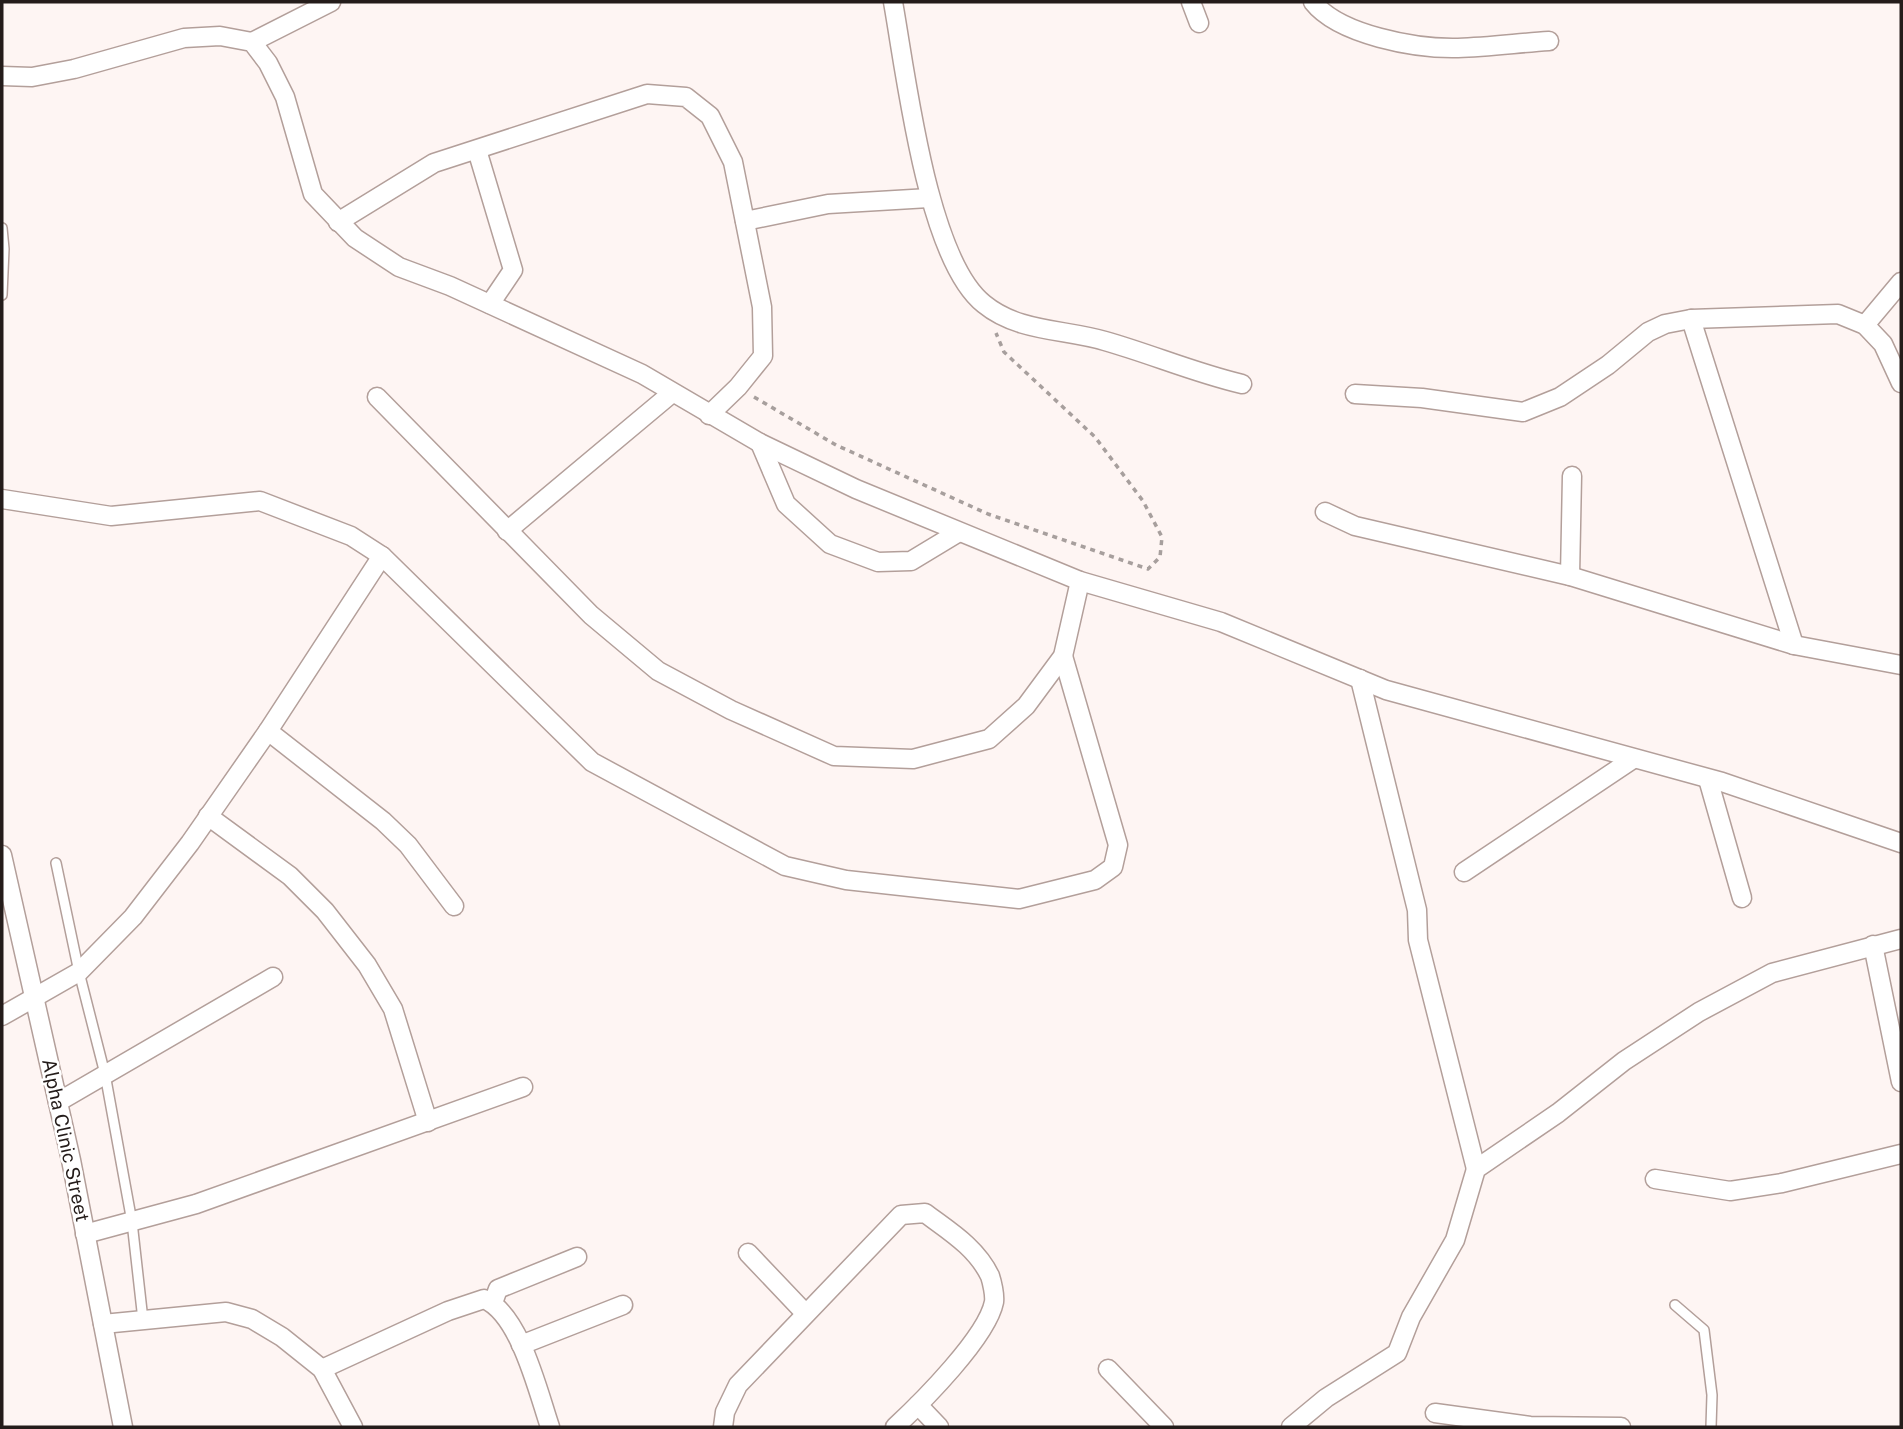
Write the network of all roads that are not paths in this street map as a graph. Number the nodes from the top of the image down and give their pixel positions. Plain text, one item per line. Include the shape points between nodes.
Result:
1 (331, 2) edge
2 (893, 2) edge
3 (1191, 2) edge
4 (1312, 2) edge
5 (1199, 23) dead end
6 (1549, 41) dead end
7 (252, 42) junction
8 (2, 76) edge
9 (477, 150) junction
10 (929, 198) junction
11 (745, 221) junction
12 (338, 222) junction
13 (2, 228) edge
14 (1901, 282) edge
15 (2, 295) edge
16 (491, 304) junction
17 (1691, 318) junction
18 (1865, 325) junction
19 (1901, 383) edge
20 (1242, 384) dead end
21 (672, 393) junction
22 (1355, 394) dead end
23 (377, 397) dead end
24 (709, 415) junction
25 (760, 443) junction
26 (1572, 476) dead end
27 (2, 499) edge
28 (1325, 512) dead end
29 (507, 531) junction
30 (959, 532) junction
31 (382, 556) junction
32 (1570, 576) junction
33 (1080, 581) junction
34 (1794, 645) junction
35 (1063, 656) junction
36 (1901, 665) edge
37 (1360, 679) junction
38 (268, 731) junction
39 (1633, 759) junction
40 (1708, 779) junction
41 (208, 816) junction
42 (1901, 843) edge
43 (2, 855) edge
44 (56, 863) dead end
45 (1464, 872) dead end
46 (1742, 898) dead end
47 (454, 906) dead end
48 (1901, 939) edge
49 (1873, 945) junction
50 (79, 972) junction
51 (273, 977) dead end
52 (36, 999) junction
53 (3, 1013) edge
54 (106, 1074) junction
55 (1901, 1082) edge
56 (523, 1087) dead end
57 (58, 1102) junction
58 (428, 1122) junction
59 (1901, 1154) edge
60 (1476, 1169) junction
61 (1655, 1179) dead end
62 (132, 1222) junction
63 (85, 1234) junction
64 (748, 1253) dead end
65 (577, 1258) dead end
66 (493, 1303) junction
67 (623, 1305) dead end
68 (1675, 1306) dead end
69 (805, 1313) junction
70 (143, 1320) junction
71 (103, 1324) junction
72 (521, 1345) junction
73 (1108, 1368) dead end
74 (322, 1369) junction
75 (918, 1405) junction
76 (1434, 1413) dead end
77 (123, 1427) edge
78 (352, 1427) edge
79 (551, 1427) edge
80 (723, 1427) edge
81 (895, 1427) edge
82 (939, 1427) edge
83 (1164, 1427) edge
84 (1291, 1427) edge
85 (1621, 1427) edge
86 (1711, 1427) edge

1 - 7 street
2 - 10 street
3 - 5 street
4 - 6 street via 1321,13 1373,37 1455,48
7 - 8 street via 220,36 184,38 32,78
7 - 12 street via 285,97 313,194
9 - 11 street via 647,94 686,97 710,116 733,162
9 - 12 street via 434,163
9 - 16 street via 513,270
10 - 11 street via 828,204
10 - 20 street via 958,271 982,303 1030,328 1085,335
11 - 24 street via 762,307 763,356
12 - 16 street via 399,267
13 - 15 lane
14 - 18 street
16 - 21 street via 642,374
17 - 18 street via 1838,314
17 - 22 street via 1648,332 1560,397 1523,412
17 - 34 street
18 - 19 street via 1883,344
21 - 24 street
21 - 29 street
23 - 29 street
24 - 25 street
25 - 30 street
25 - 30 street via 786,504 830,544 878,562 911,561
26 - 32 street
27 - 31 street via 111,516 260,501 340,531
28 - 32 street via 1355,526
29 - 35 street via 591,615 658,671 834,757 913,760 989,739 1026,706
30 - 33 street
31 - 35 street via 592,762 785,866 846,880 1019,899 1095,880 1113,867 1118,845
31 - 38 street
32 - 34 street
33 - 35 street
33 - 37 street via 1221,622
34 - 36 street
37 - 39 street
37 - 60 street via 1417,910 1418,940
38 - 41 street
38 - 47 street via 383,821 408,845
39 - 40 street
39 - 45 street
40 - 42 street
40 - 46 street
41 - 50 street via 133,917
41 - 58 street via 290,876 325,911 367,965 393,1009
43 - 52 street, Alpha Clinic Street
44 - 50 lane
48 - 49 street
49 - 55 street
49 - 60 street via 1772,973 1699,1012
50 - 52 street
50 - 54 lane
51 - 54 street
52 - 53 street
52 - 57 street, Alpha Clinic Street
54 - 57 street
54 - 62 lane
56 - 58 street
57 - 63 street, Alpha Clinic Street
58 - 62 street
59 - 61 street via 1730,1191
60 - 84 street via 1455,1240 1411,1317 1397,1353 1326,1398
62 - 63 street
62 - 70 lane
63 - 71 street, Alpha Clinic Street
64 - 69 street
65 - 66 street via 498,1289
66 - 72 street
66 - 74 street via 484,1299 448,1311
67 - 72 street
68 - 86 lane via 1704,1331
69 - 75 street via 901,1215 925,1213 967,1244 990,1276 995,1300 982,1329
69 - 80 street via 738,1385
70 - 71 street
70 - 74 street via 226,1312 252,1319
71 - 77 street, Alpha Clinic Street
72 - 79 street
73 - 83 street
74 - 78 street
75 - 81 street
75 - 82 street
76 - 85 street via 1530,1426

